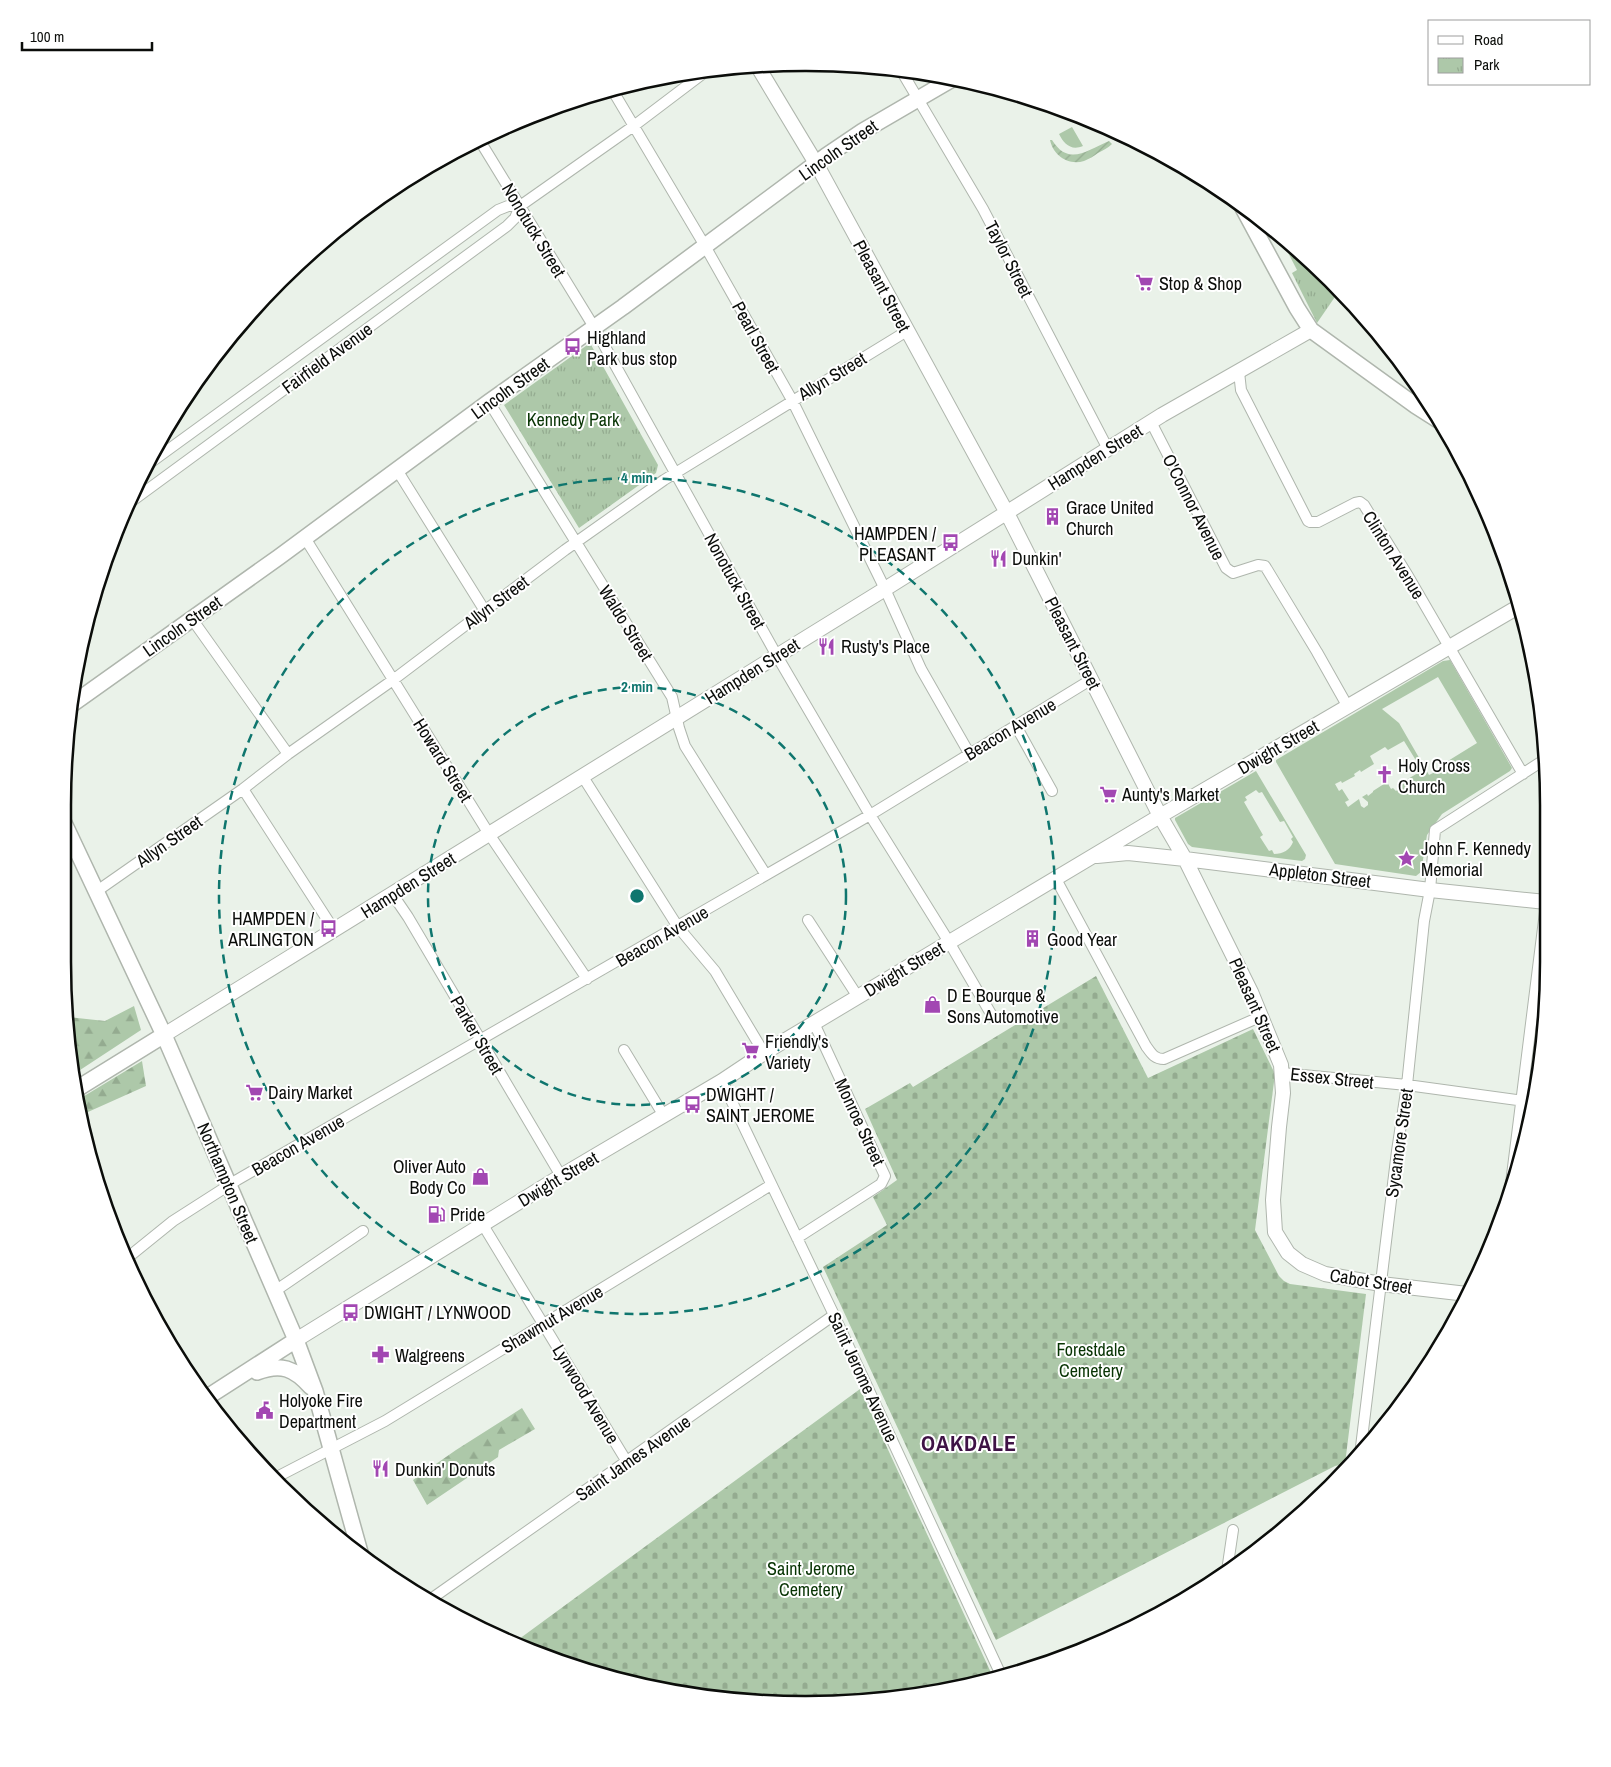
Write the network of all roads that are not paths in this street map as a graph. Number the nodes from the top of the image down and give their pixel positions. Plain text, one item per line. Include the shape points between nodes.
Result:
1 (761, 73) edge
2 (906, 79) edge
3 (694, 80) edge
4 (943, 84) edge
5 (617, 96) edge
6 (917, 98) junction
7 (635, 126) junction
8 (483, 146) edge
9 (816, 165) junction
10 (520, 206) junction
11 (1251, 222) edge
12 (705, 246) junction
13 (594, 327) junction
14 (1311, 330) junction
15 (907, 331) junction
16 (1239, 372) junction
17 (792, 400) junction
18 (489, 402) junction
19 (1424, 411) edge
20 (1151, 422) junction
21 (1108, 449) junction
22 (161, 455) edge
23 (398, 470) junction
24 (674, 473) junction
25 (141, 495) edge
26 (1007, 513) junction
27 (305, 538) junction
28 (576, 543) junction
29 (885, 589) junction
30 (1513, 610) edge
31 (485, 611) junction
32 (192, 619) junction
33 (1449, 647) junction
34 (777, 656) junction
35 (1092, 679) junction
36 (392, 680) junction
37 (80, 699) edge
38 (1348, 706) junction
39 (677, 718) junction
40 (1016, 726) junction
41 (969, 753) junction
42 (288, 754) junction
43 (1538, 764) edge
44 (1523, 774) junction
45 (583, 777) junction
46 (243, 789) junction
47 (1052, 791) dead end
48 (870, 815) junction
49 (1160, 816) junction
50 (489, 834) junction
51 (71, 837) edge
52 (1093, 856) junction
53 (1185, 859) junction
54 (766, 875) junction
55 (1056, 879) junction
56 (1430, 890) junction
57 (97, 891) junction
58 (393, 895) junction
59 (1540, 902) edge
60 (808, 920) dead end
61 (678, 926) junction
62 (334, 930) junction
63 (949, 942) junction
64 (1540, 950) edge
65 (587, 979) junction
66 (858, 997) junction
67 (1262, 1016) junction
68 (994, 1019) dead end
69 (814, 1023) junction
70 (164, 1035) junction
71 (480, 1040) junction
72 (624, 1050) dead end
73 (764, 1053) junction
74 (1282, 1073) junction
75 (722, 1081) junction
76 (1407, 1085) junction
77 (82, 1086) edge
78 (1521, 1100) junction
79 (1527, 1101) edge
80 (664, 1116) junction
81 (1514, 1154) edge
82 (561, 1176) junction
83 (228, 1185) junction
84 (771, 1185) junction
85 (483, 1225) junction
86 (363, 1231) dead end
87 (797, 1238) junction
88 (1285, 1247) joint
89 (132, 1254) edge
90 (1382, 1284) junction
91 (275, 1292) junction
92 (1460, 1293) edge
93 (834, 1315) junction
94 (543, 1324) junction
95 (296, 1340) junction
96 (236, 1379) junction
97 (315, 1391) junction
98 (213, 1394) edge
99 (1362, 1441) edge
100 (331, 1450) junction
101 (627, 1462) junction
102 (281, 1475) edge
103 (1233, 1530) dead end
104 (357, 1543) edge
105 (1228, 1561) edge
106 (436, 1596) edge
107 (999, 1670) edge

1 - 9 main road, Pleasant Street
2 - 6 street, Taylor Street
3 - 7 street, Fairfield Avenue
4 - 6 main road, Lincoln Street
5 - 7 street, Pearl Street
6 - 9 main road, Lincoln Street via 862,131
6 - 21 street, Taylor Street via 983,208
7 - 10 street, Fairfield Avenue
7 - 12 street, Pearl Street
8 - 10 street, Nonotuck Street
9 - 12 main road, Lincoln Street
9 - 15 main road, Pleasant Street
10 - 13 street, Nonotuck Street
10 - 22 street, Fairfield Avenue via 498,210
10 - 25 street, Fairfield Avenue via 507,226
11 - 14 main road
12 - 13 main road, Lincoln Street
12 - 17 street, Pearl Street
13 - 18 main road, Lincoln Street
13 - 24 street, Nonotuck Street
14 - 16 main road, Hampden Street
14 - 19 main road
15 - 17 street, Allyn Street
15 - 26 main road, Pleasant Street
16 - 20 main road, Hampden Street
16 - 33 street, Clinton Avenue via 1241,390 1308,521 1318,522 1355,503 1364,505
17 - 24 street, Allyn Street
17 - 29 street, Pearl Street
18 - 23 main road, Lincoln Street
18 - 28 street, Waldo Street
20 - 21 main road, Hampden Street
20 - 38 street, O'Connor Avenue via 1226,568 1233,573 1264,566
21 - 26 main road, Hampden Street
23 - 27 main road, Lincoln Street
23 - 31 street
24 - 28 street, Allyn Street
24 - 34 street, Nonotuck Street
26 - 29 main road, Hampden Street
26 - 35 main road, Pleasant Street
27 - 32 main road, Lincoln Street
27 - 36 street, Howard Street
28 - 31 street, Allyn Street
28 - 39 street, Waldo Street via 672,697
29 - 34 main road, Hampden Street
29 - 41 street, Pearl Street via 921,669
30 - 33 main road, Dwight Street
31 - 36 street, Allyn Street
32 - 37 main road, Lincoln Street
32 - 42 street
33 - 38 main road, Dwight Street
33 - 44 street, Clinton Avenue
34 - 39 main road, Hampden Street
34 - 48 street, Nonotuck Street
35 - 40 street, Beacon Avenue
35 - 49 main road, Pleasant Street
36 - 42 street, Allyn Street
36 - 50 street, Howard Street
38 - 49 main road, Dwight Street
39 - 45 main road, Hampden Street
39 - 54 street, Waldo Street via 685,746
40 - 41 street, Beacon Avenue
40 - 47 street
41 - 48 street, Beacon Avenue
42 - 46 street, Allyn Street
43 - 44 street
44 - 56 street, Sycamore Street via 1434,830
45 - 50 main road, Hampden Street
45 - 61 street
46 - 57 street, Allyn Street
46 - 62 street
48 - 54 street, Beacon Avenue
48 - 63 street, Nonotuck Street
49 - 52 main road, Dwight Street
49 - 53 main road, Pleasant Street
50 - 58 main road, Hampden Street
50 - 65 street, Howard Street
51 - 57 main road, Northampton Street
52 - 53 main road, Appleton Street via 1128,853
52 - 55 main road, Dwight Street
53 - 56 main road, Appleton Street
53 - 67 main road, Pleasant Street
54 - 61 street, Beacon Avenue
55 - 63 main road, Dwight Street
55 - 67 street via 1146,1046 1157,1059 1164,1059
56 - 59 main road, Appleton Street
56 - 76 street, Sycamore Street
57 - 70 main road, Northampton Street
58 - 62 main road, Hampden Street
58 - 71 street, Parker Street
60 - 66 street
61 - 65 street, Beacon Avenue
61 - 73 street via 715,971
62 - 70 main road, Hampden Street
63 - 66 main road, Dwight Street
63 - 68 street, Nonotuck Street
64 - 78 street
65 - 71 street, Beacon Avenue
66 - 69 main road, Dwight Street
67 - 74 main road, Pleasant Street
69 - 73 main road, Dwight Street
69 - 87 street, Monroe Street via 885,1176 881,1184
70 - 77 main road
70 - 83 main road, Northampton Street
71 - 82 street, Parker Street
71 - 83 street, Beacon Avenue
72 - 80 street
73 - 75 main road, Dwight Street
74 - 76 street, Essex Street
74 - 88 main road, Pleasant Street via 1273,1200 1275,1232
75 - 80 main road, Dwight Street
75 - 84 street, Saint Jerome Avenue
76 - 78 street, Essex Street
76 - 90 street, Sycamore Street
78 - 79 street, Essex Street
78 - 81 street
80 - 82 main road, Dwight Street
82 - 85 main road, Dwight Street
83 - 89 street, Beacon Avenue via 173,1221
83 - 91 main road, Northampton Street
84 - 87 street, Saint Jerome Avenue
84 - 94 street, Shawmut Avenue
85 - 94 street, Lynwood Avenue
85 - 95 main road, Dwight Street
86 - 91 street
87 - 93 street, Saint Jerome Avenue
88 - 90 main road, Cabot Street via 1302,1264 1325,1274
90 - 92 main road, Cabot Street
90 - 99 street, Sycamore Street
91 - 95 main road, Northampton Street
93 - 101 street, Saint James Avenue
93 - 107 street, Saint Jerome Avenue
94 - 100 street, Shawmut Avenue via 385,1421
94 - 101 street, Lynwood Avenue
95 - 96 main road
95 - 97 main road, Northampton Street
96 - 97 main road via 266,1369 281,1368 296,1373
96 - 98 main road
97 - 100 main road, Northampton Street
100 - 102 street, Shawmut Avenue
100 - 104 main road, Northampton Street
101 - 106 street, Saint James Avenue
103 - 105 street

